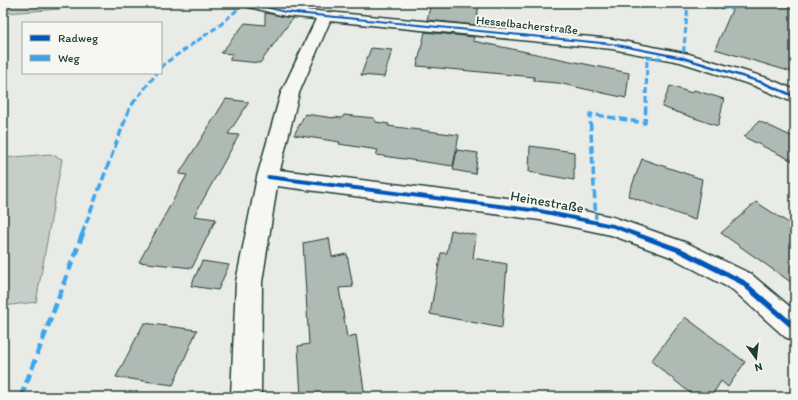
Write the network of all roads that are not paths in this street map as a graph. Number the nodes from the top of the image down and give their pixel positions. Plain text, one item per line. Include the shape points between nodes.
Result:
1 (250, 3) edge
2 (324, 16) junction
3 (795, 97) edge
4 (268, 177) junction
5 (795, 328) edge
6 (246, 397) edge

1 - 2 street, Hesselbacherstraße via 285,12
2 - 3 street, Hesselbacherstraße via 612,44 683,58 761,82
2 - 4 street via 290,93
4 - 5 street, Heinestraße via 540,211 613,226 679,250 742,282
4 - 6 street via 249,282

